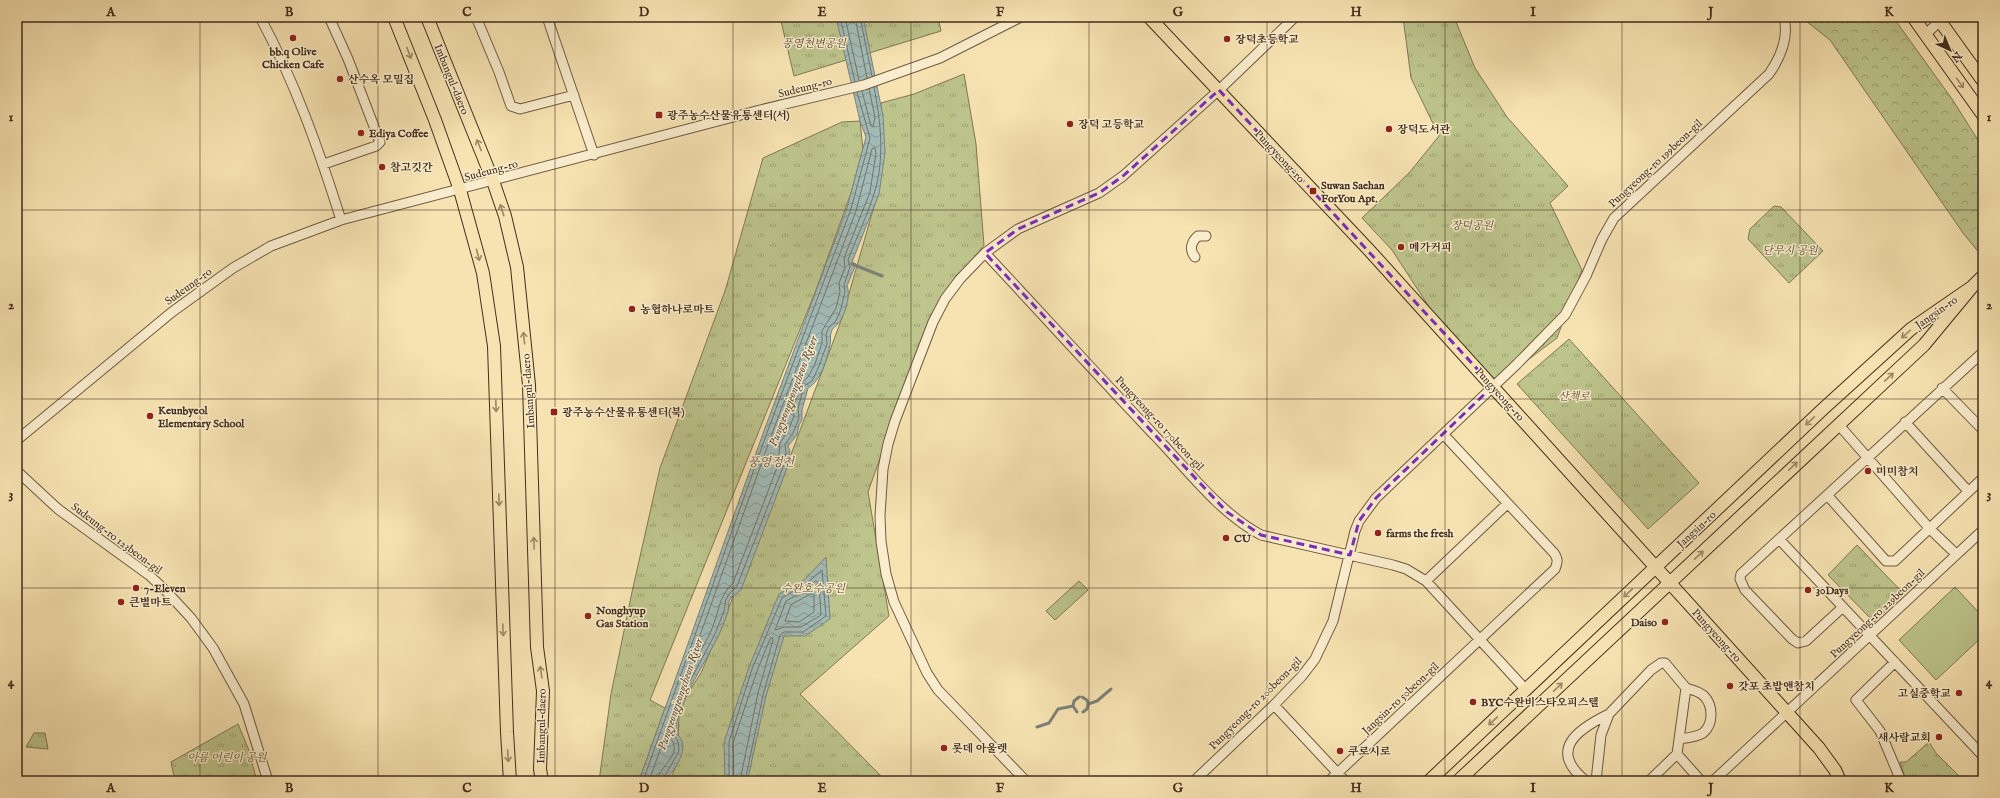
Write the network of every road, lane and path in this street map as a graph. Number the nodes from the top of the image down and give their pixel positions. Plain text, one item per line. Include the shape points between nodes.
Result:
1 (260, 17) edge
2 (329, 17) edge
3 (394, 17) edge
4 (427, 17) edge
5 (476, 17) edge
6 (547, 17) edge
7 (1021, 17) edge
8 (1149, 17) edge
9 (1295, 17) edge
10 (1784, 17) edge
11 (1913, 17) edge
12 (1940, 18) edge
13 (1926, 34) junction
14 (1983, 80) edge
15 (1219, 90) junction
16 (574, 95) junction
17 (1983, 115) edge
18 (594, 155) junction
19 (324, 164) junction
20 (493, 181) junction
21 (460, 190) junction
22 (341, 220) junction
23 (1206, 236) dead end
24 (984, 253) junction
25 (1195, 258) dead end
26 (1983, 276) edge
27 (1972, 287) junction
28 (1983, 353) edge
29 (1493, 386) junction
30 (1942, 388) junction
31 (1905, 422) junction
32 (1838, 424) junction
33 (1983, 430) edge
34 (1444, 435) junction
35 (17, 440) edge
36 (1869, 458) junction
37 (17, 471) edge
38 (1983, 478) edge
39 (1968, 491) junction
40 (1828, 496) junction
41 (1507, 504) junction
42 (1930, 529) junction
43 (1983, 530) edge
44 (1780, 540) junction
45 (1350, 554) junction
46 (1956, 554) junction
47 (1656, 566) junction
48 (1426, 581) junction
49 (1670, 582) junction
50 (1843, 607) junction
51 (1871, 635) junction
52 (1480, 640) junction
53 (1895, 662) junction
54 (1686, 688) junction
55 (1526, 690) junction
56 (1274, 705) junction
57 (1786, 713) junction
58 (1609, 714) junction
59 (1679, 739) junction
60 (1677, 754) junction
61 (1983, 756) edge
62 (1337, 773) junction
63 (268, 781) edge
64 (510, 781) edge
65 (542, 781) edge
66 (1026, 781) edge
67 (1194, 781) edge
68 (1329, 781) edge
69 (1345, 781) edge
70 (1429, 781) edge
71 (1458, 781) edge
72 (1586, 781) edge
73 (1596, 781) edge
74 (1649, 781) edge
75 (1701, 781) edge
76 (1713, 781) edge
77 (1840, 781) edge
78 (1901, 781) edge

1 - 19 street via 282,58
2 - 19 street via 380,142 376,146
3 -> 21 main road via 436,120
20 -> 4 main road, Imbangul-daero
5 - 16 street via 511,106 520,109
6 - 16 street
7 - 18 street, Sudeung-ro via 940,58 864,85
8 - 15 main road, Pungyeong-ro
9 - 15 street
10 - 29 street, Pungyeong-ro 199beon-gil via 1782,49 1769,74 1614,218 1565,316
11 - 13 main road
12 - 13 street
12 - 14 main road
13 -> 17 main road
15 - 24 street via 1123,176 1098,193 1018,229
15 - 29 main road, Pungyeong-ro
16 - 18 street
18 - 20 street, Sudeung-ro
19 - 22 street
20 - 21 street, Sudeung-ro
65 -> 20 main road, Imbangul-daero via 540,769 543,691 537,647 529,385 517,267
21 - 22 street, Sudeung-ro
21 -> 64 main road via 482,273 494,346
22 - 35 street, Sudeung-ro via 271,246 233,268 172,312
23 - 25 street via 1198,236 1191,245
24 - 45 street, Pungyeong-ro 170beon-gil via 1181,464 1241,524 1261,535
24 - 66 street via 945,299 933,322 895,421 887,450 881,491 881,541 886,574 897,609 927,673 938,690
26 - 27 main road, Jangsin-ro
32 -> 27 main road, Jangsin-ro via 1924,345
27 -> 47 main road, Jangsin-ro via 1911,329
28 - 30 street
29 - 34 street, Pungyeong-ro 200beon-gil
29 - 47 main road, Pungyeong-ro
30 - 31 street
30 - 33 street
31 - 36 street
31 - 39 street
32 - 36 street
49 -> 32 main road, Jangsin-ro
34 - 41 street
34 - 45 street, Pungyeong-ro 200beon-gil via 1376,498 1359,521
36 - 40 street
36 - 42 street
37 - 63 street, Sudeung-ro 123beon-gil via 58,509 149,575 191,618 213,648 244,704
38 - 39 street
39 - 42 street
40 - 42 street via 1886,561 1895,561
40 - 44 street
41 - 48 street
41 - 52 street, Jangsin-ro 50beon-gil via 1557,558 1555,569
42 - 46 street
43 - 46 street, Pungyeong-ro 229beon-gil
44 - 50 street
44 - 50 street via 1741,574 1740,579 1745,590 1798,643 1806,641
45 - 48 street via 1406,569
45 - 56 street, Pungyeong-ro 200beon-gil via 1326,639 1302,676
46 - 51 street, Pungyeong-ro 229beon-gil
47 - 49 main road, Pungyeong-ro
47 -> 55 main road, Jangsin-ro
48 - 52 street
49 - 57 main road, Pungyeong-ro
71 -> 49 main road, Jangsin-ro
50 - 51 street
51 - 53 street
51 - 57 street, Pungyeong-ro 229beon-gil
52 - 55 street
52 - 62 street, Jangsin-ro 50beon-gil
53 - 61 street
53 - 78 street via 1856,700 1880,732
54 - 58 street via 1665,663 1661,663 1651,670
54 - 59 street
54 - 59 street via 1704,696 1711,707 1711,718 1704,732
55 -> 70 main road, Jangsin-ro
56 - 62 street
56 - 67 street, Pungyeong-ro 200beon-gil
57 - 76 street, Pungyeong-ro 229beon-gil
57 - 77 main road, Pungyeong-ro via 1819,748
58 - 72 street via 1579,730 1569,746 1568,756 1573,770
58 - 73 street via 1601,735
59 - 60 street
60 - 74 street
60 - 75 street
62 - 68 street, Jangsin-ro 50beon-gil
62 - 69 street

